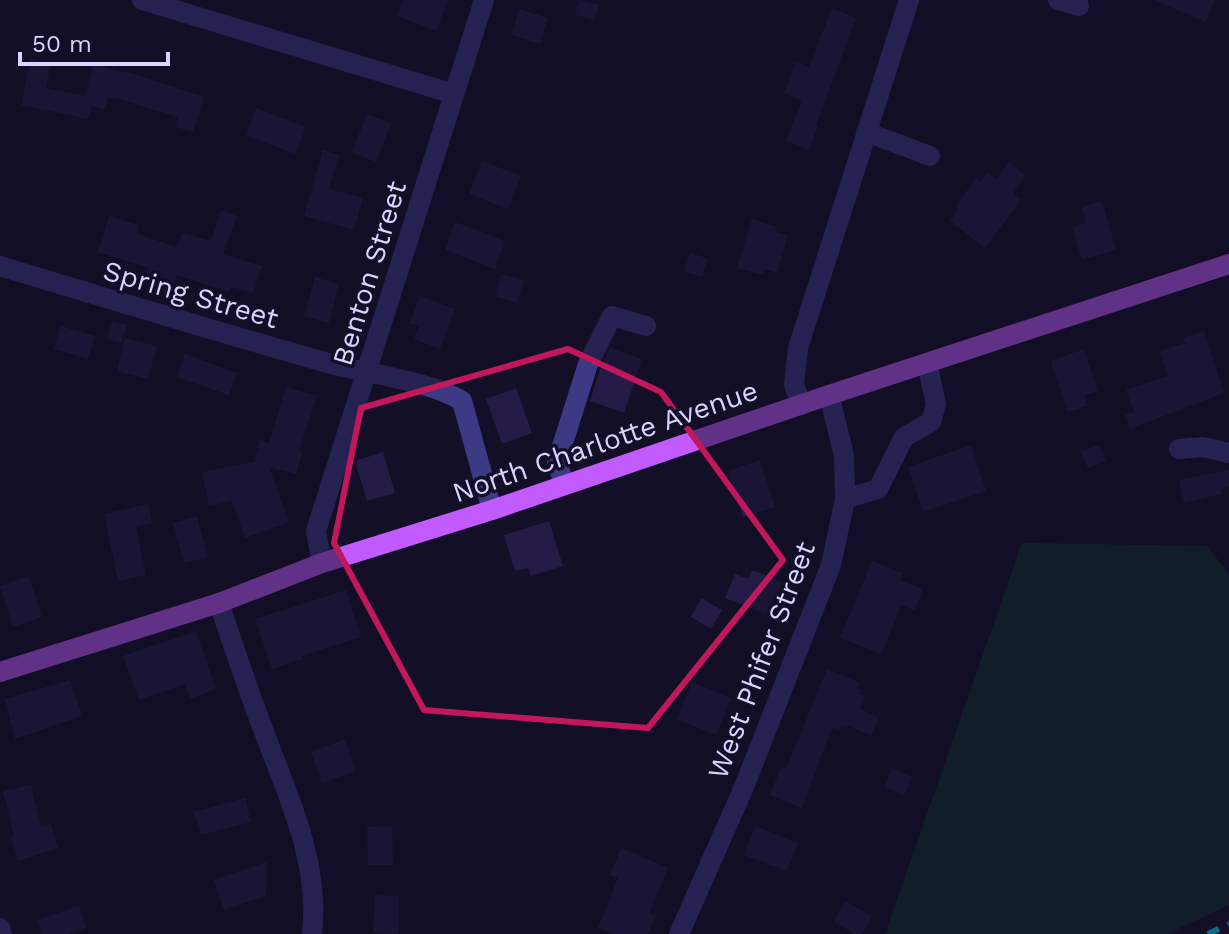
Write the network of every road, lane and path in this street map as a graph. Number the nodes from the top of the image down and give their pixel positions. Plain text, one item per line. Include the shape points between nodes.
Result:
1 (142, 0) edge
2 (484, 0) edge
3 (909, 0) edge
4 (1058, 0) edge
5 (1079, 6) dead end
6 (454, 94) junction
7 (866, 132) junction
8 (930, 156) dead end
9 (1229, 264) edge
10 (0, 266) edge
11 (646, 326) dead end
12 (927, 363) junction
13 (367, 374) junction
14 (829, 395) junction
15 (801, 405) junction
16 (1179, 449) dead end
17 (1229, 453) edge
18 (564, 484) junction
19 (845, 499) junction
20 (492, 510) junction
21 (322, 563) junction
22 (219, 603) junction
23 (0, 672) edge
24 (0, 928) edge
25 (2, 934) edge
26 (312, 934) edge
27 (679, 934) edge

1 - 6 street
2 - 6 street, Benton Street
3 - 7 street
4 - 5 street
6 - 13 street, Benton Street
7 - 8 street
7 - 15 street via 798,348 794,384
9 - 12 main road, North Charlotte Avenue
10 - 13 street, Spring Street
11 - 18 street via 612,316 588,364 557,462
12 - 14 main road, North Charlotte Avenue
12 - 19 street via 936,404 931,422 904,437 878,489
13 - 20 street, Spring Street via 446,391 462,401
13 - 21 street, Benton Street via 316,531
14 - 15 main road, North Charlotte Avenue
14 - 19 street, West Phifer Street via 844,455
15 - 18 main road, North Charlotte Avenue
16 - 17 street
18 - 20 main road, North Charlotte Avenue
19 - 27 street, West Phifer Street via 831,565 744,787
20 - 21 main road, North Charlotte Avenue
21 - 22 main road, North Charlotte Avenue
22 - 23 main road, North Charlotte Avenue
22 - 26 street via 295,809 309,864
24 - 25 street

